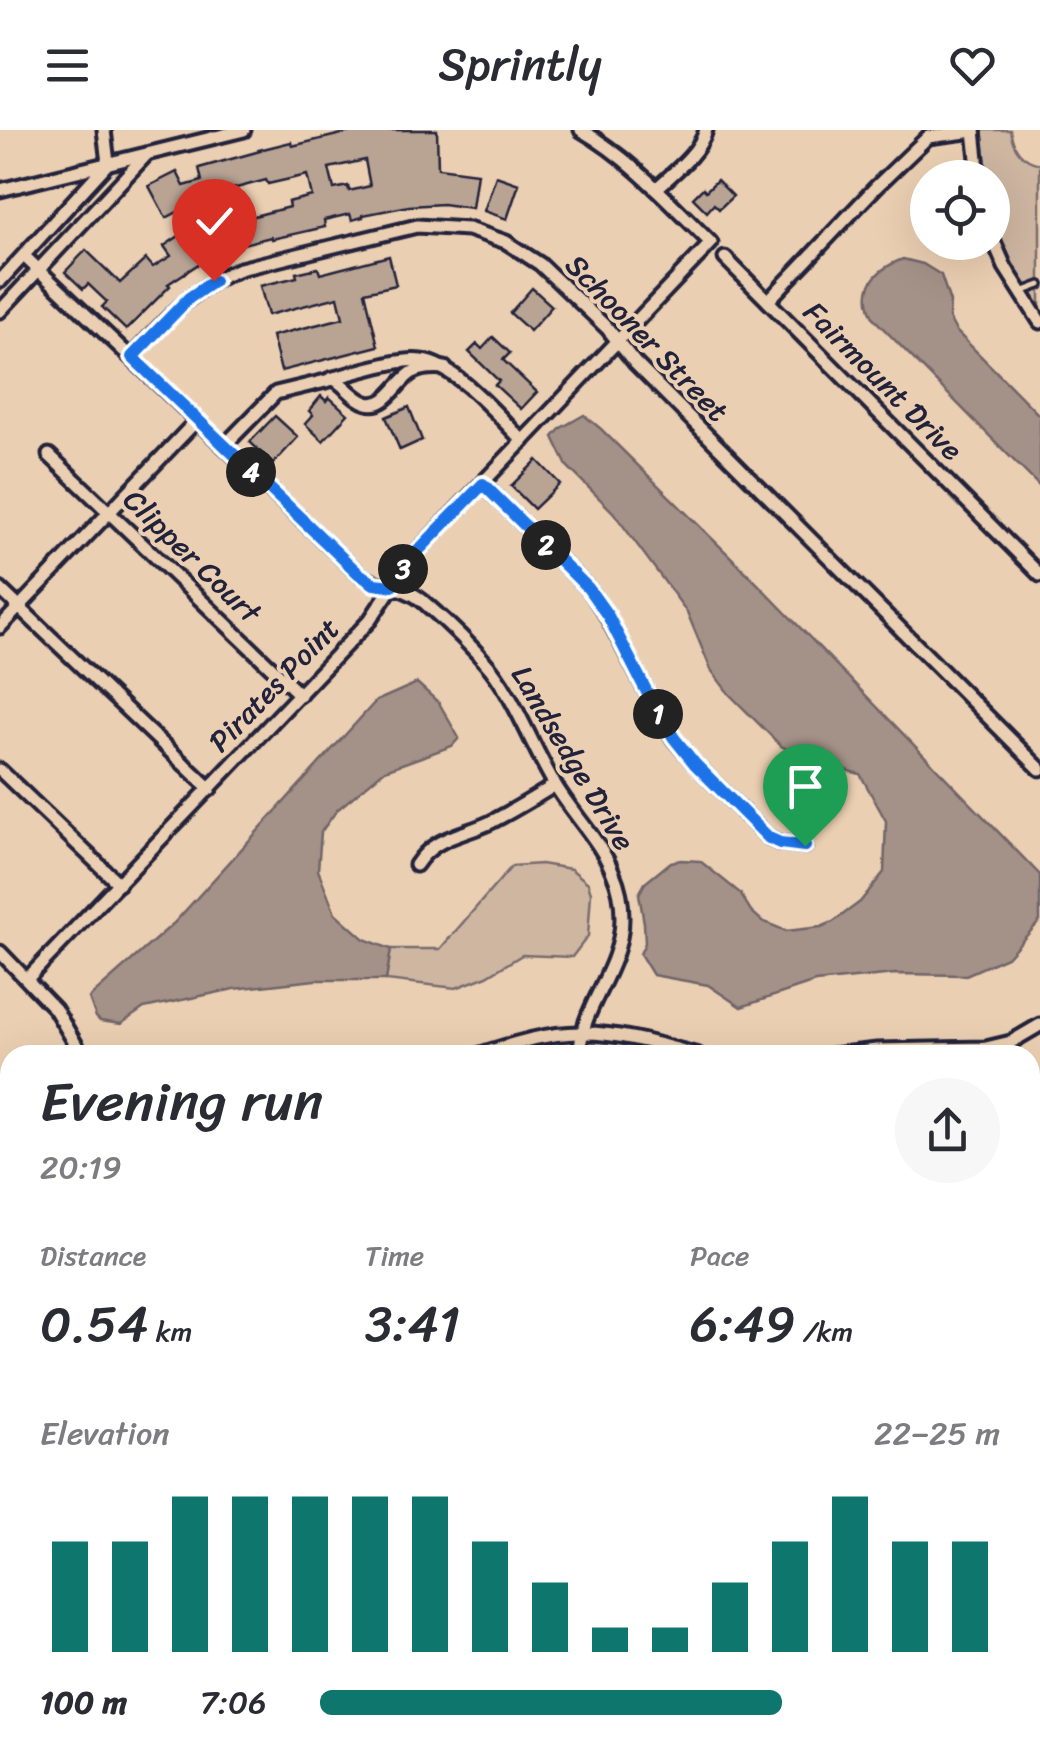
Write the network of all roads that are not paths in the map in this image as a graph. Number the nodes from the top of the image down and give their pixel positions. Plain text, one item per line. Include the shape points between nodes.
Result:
1 (104, 130) edge
2 (244, 130) edge
3 (581, 130) edge
4 (706, 130) edge
5 (974, 131) edge
6 (925, 133) edge
7 (148, 154) junction
8 (978, 160) edge
9 (108, 163) junction
10 (656, 189) junction
11 (0, 190) edge
12 (24, 256) junction
13 (725, 258) dead end
14 (1002, 260) edge
15 (39, 270) junction
16 (0, 281) edge
17 (1040, 284) edge
18 (1020, 293) junction
19 (768, 301) junction
20 (0, 311) edge
21 (1040, 322) edge
22 (618, 342) junction
23 (132, 357) junction
24 (445, 368) junction
25 (329, 379) junction
26 (197, 420) junction
27 (524, 441) junction
28 (224, 446) junction
29 (49, 455) dead end
30 (483, 484) junction
31 (110, 512) junction
32 (1040, 575) edge
33 (392, 586) junction
34 (0, 588) edge
35 (19, 607) junction
36 (0, 627) edge
37 (300, 694) junction
38 (1040, 769) edge
39 (0, 770) edge
40 (555, 786) junction
41 (210, 789) junction
42 (805, 846) dead end
43 (416, 865) dead end
44 (119, 884) junction
45 (0, 952) edge
46 (28, 979) junction
47 (1040, 1026) edge
48 (582, 1032) junction
49 (76, 1045) edge
50 (507, 1045) edge
51 (581, 1045) edge
52 (657, 1045) edge
53 (998, 1045) edge

1 - 9 street
2 - 7 street
3 - 10 street
4 - 10 street via 696,150
5 - 6 street
5 - 8 street
6 - 19 street, Fairmount Drive
7 - 9 street
7 - 15 street
9 - 11 street
9 - 12 street
10 - 22 street, Pirates Point via 711,244
12 - 15 street, Landsedge Drive
12 - 16 street
13 - 19 street
14 - 18 street
15 - 20 street
15 - 23 street, Landsedge Drive
17 - 18 lane
18 - 21 street
19 - 32 street, Fairmount Drive
22 - 23 street, Schooner Street via 520,250 487,234 430,226 228,274 189,298
22 - 27 street, Pirates Point
22 - 38 street, Schooner Street
23 - 26 street, Landsedge Drive
24 - 25 street via 408,361
24 - 25 street via 415,371 375,404
24 - 27 street
25 - 28 street via 276,392
26 - 28 street, Landsedge Drive
26 - 31 street
27 - 30 street, Pirates Point
28 - 33 street, Landsedge Drive via 364,578
29 - 31 street, Clipper Court
30 - 33 street, Pirates Point
30 - 42 street via 597,600 664,724 695,764 769,838
31 - 35 street
31 - 37 street, Clipper Court
33 - 37 street, Pirates Point via 370,620
33 - 40 street, Landsedge Drive via 426,604 490,668
34 - 35 street
35 - 36 street
35 - 41 street
37 - 41 street, Pirates Point
39 - 44 street
40 - 43 street via 438,842
40 - 48 street, Landsedge Drive via 608,862 621,906 616,960
41 - 44 street, Pirates Point
44 - 46 street, Pirates Point
45 - 46 street
46 - 49 street
47 - 53 street
48 - 50 street
48 - 51 street, Landsedge Drive
48 - 52 street

